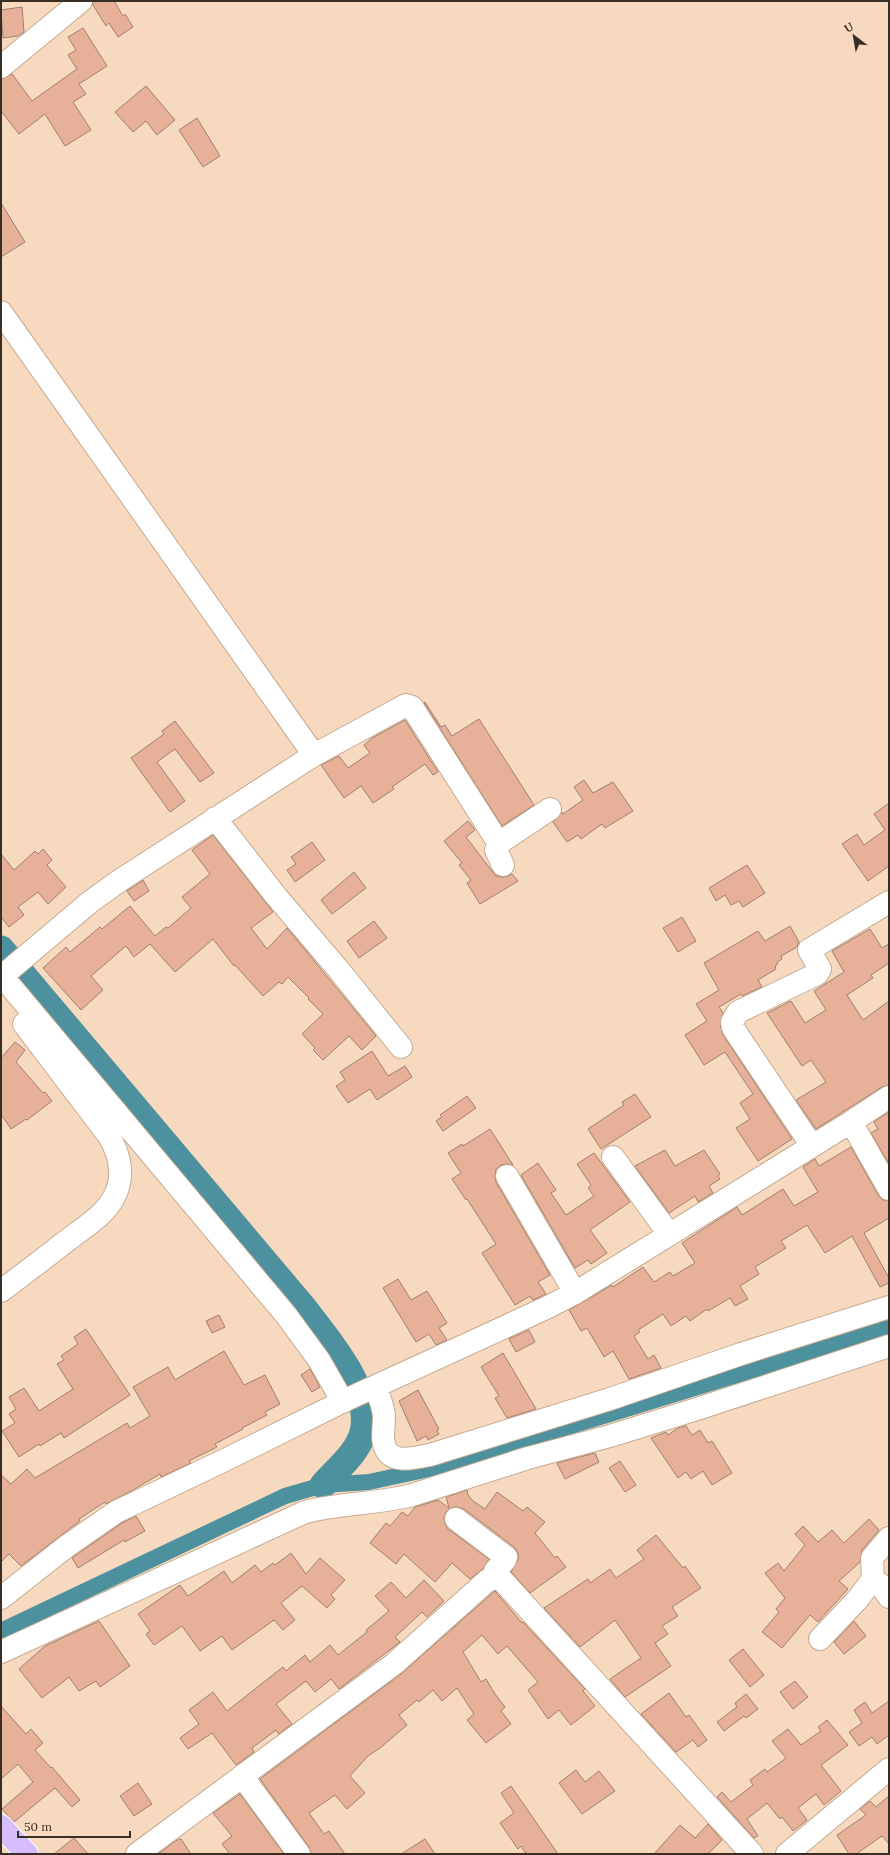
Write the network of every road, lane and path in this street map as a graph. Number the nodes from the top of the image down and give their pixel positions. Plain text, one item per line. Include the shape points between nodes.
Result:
1 (81, 1) edge
2 (1, 67) edge
3 (1, 312) edge
4 (314, 755) junction
5 (550, 809) dead end
6 (215, 818) junction
7 (499, 841) junction
8 (502, 865) dead end
9 (889, 902) edge
10 (4, 979) edge
11 (401, 1047) dead end
12 (889, 1097) edge
13 (851, 1122) junction
14 (812, 1146) junction
15 (613, 1157) dead end
16 (507, 1176) dead end
17 (889, 1189) edge
18 (670, 1234) junction
19 (1, 1291) edge
20 (575, 1293) junction
21 (889, 1307) edge
22 (889, 1346) edge
23 (358, 1394) junction
24 (456, 1519) dead end
25 (889, 1538) edge
26 (495, 1578) junction
27 (873, 1582) junction
28 (889, 1597) edge
29 (1, 1598) edge
30 (820, 1639) dead end
31 (1, 1652) edge
32 (889, 1769) edge
33 (242, 1776) junction
34 (1, 1826) edge
35 (27, 1854) edge
36 (137, 1854) edge
37 (299, 1854) edge
38 (752, 1854) edge
39 (787, 1854) edge

1 - 2 street
3 - 4 street
4 - 6 street
4 - 7 street via 410,705
5 - 7 street
6 - 10 street via 103,892 28,955
6 - 11 street
7 - 8 street via 496,850
9 - 14 street via 809,950 820,969 817,974 738,1012 732,1022 733,1028
10 - 19 street via 108,1136 115,1148 120,1174 114,1197 105,1209
10 - 23 street via 286,1315 319,1360
12 - 13 street
13 - 14 street
13 - 17 street
14 - 18 street
15 - 18 street
16 - 20 street
18 - 20 street
20 - 23 street
21 - 23 street via 610,1399 430,1455 405,1460 395,1458 386,1448 383,1439 383,1410
22 - 31 street via 700,1408 412,1495 305,1512
23 - 29 street via 116,1512 67,1546
24 - 26 street via 506,1557 495,1571
25 - 27 street via 872,1558
26 - 33 street via 488,1580 394,1664
26 - 38 street via 502,1580
27 - 28 street via 880,1584
27 - 30 street
32 - 39 street
33 - 36 street
33 - 37 street
34 - 35 main road

